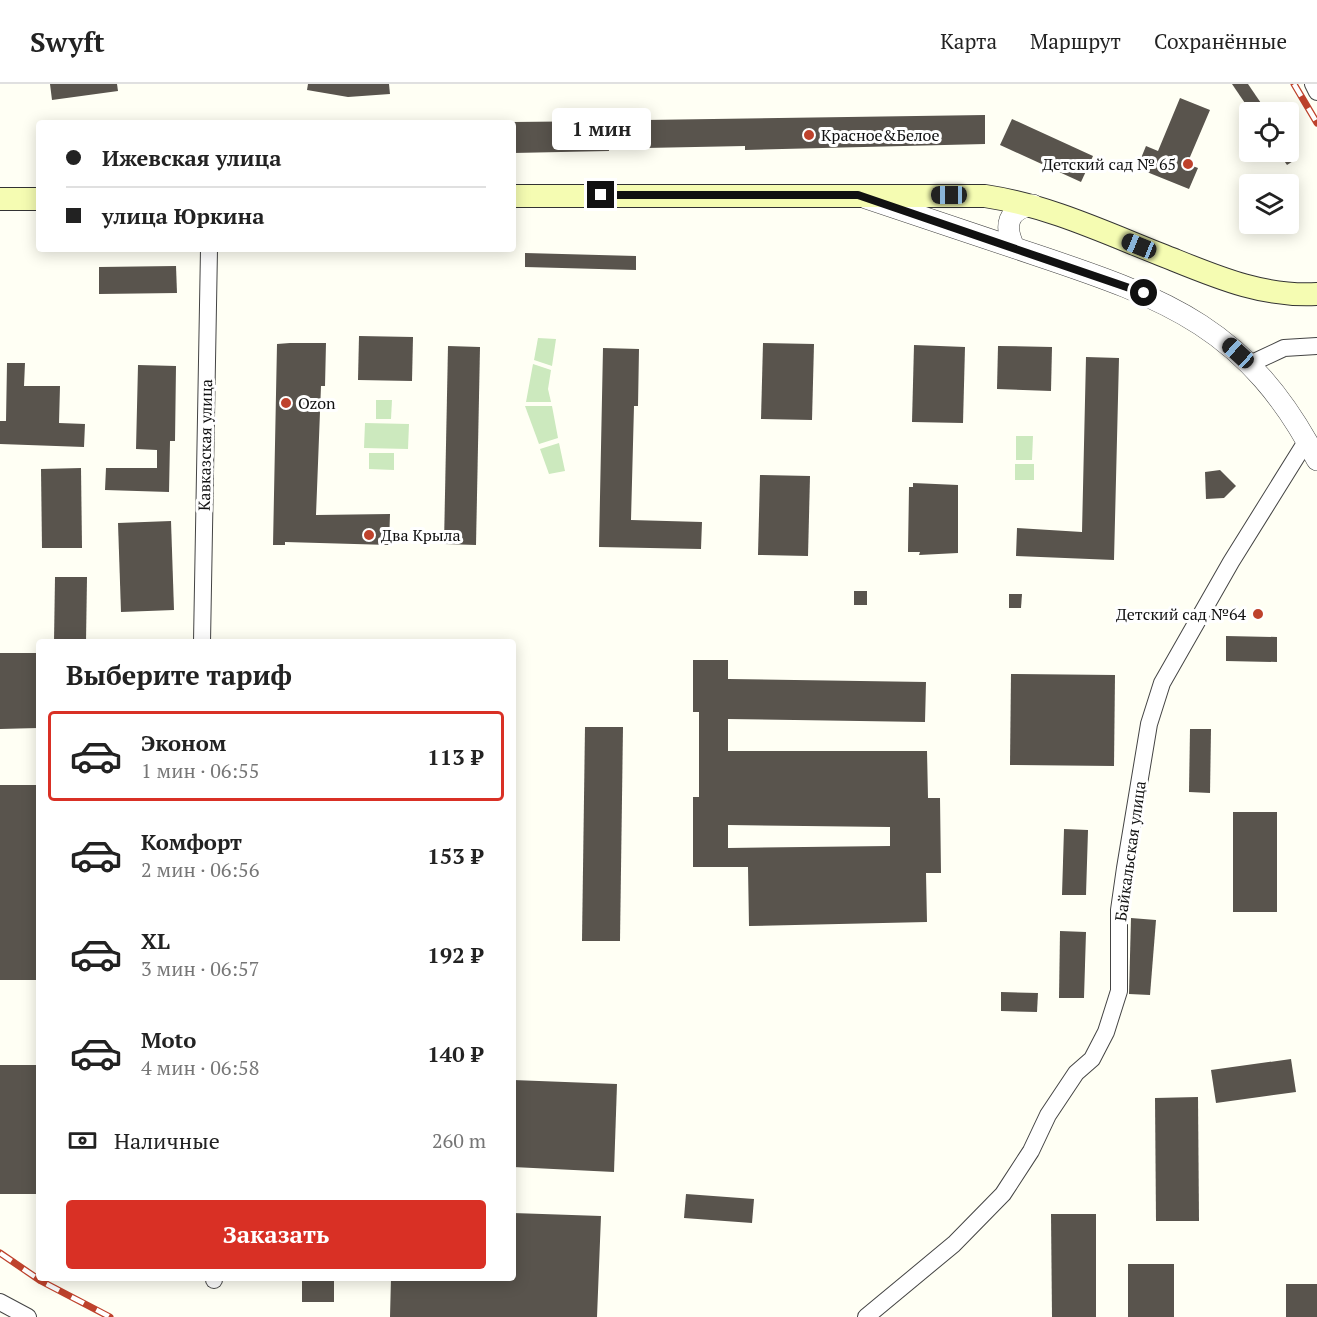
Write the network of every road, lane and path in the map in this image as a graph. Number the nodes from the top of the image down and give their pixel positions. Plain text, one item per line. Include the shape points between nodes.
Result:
1 (1313, 84) edge
2 (1317, 92) edge
3 (858, 195) junction
4 (516, 196) edge
5 (0, 199) edge
6 (36, 199) edge
7 (1032, 205) junction
8 (1014, 247) junction
9 (209, 252) edge
10 (1317, 294) edge
11 (1317, 346) edge
12 (1250, 364) junction
13 (1307, 440) junction
14 (1317, 460) edge
15 (202, 639) edge
16 (0, 1302) edge
17 (28, 1317) edge
18 (866, 1317) edge

1 - 2 street
3 - 4 main road
3 - 7 main road via 986,196
3 - 8 street
5 - 6 main road
7 - 8 street via 1011,214 1008,235
7 - 10 main road via 1248,288
8 - 12 street via 1165,302 1226,342
9 - 15 street, Кавказская улица
11 - 12 street via 1284,348
12 - 13 street
13 - 14 street
13 - 18 street, Байкальская улица via 1162,683 1149,724 1125,868 1119,910 1119,991 1106,1032 1092,1059 1076,1073 1048,1115 1031,1151 1003,1194 954,1244
16 - 17 street

